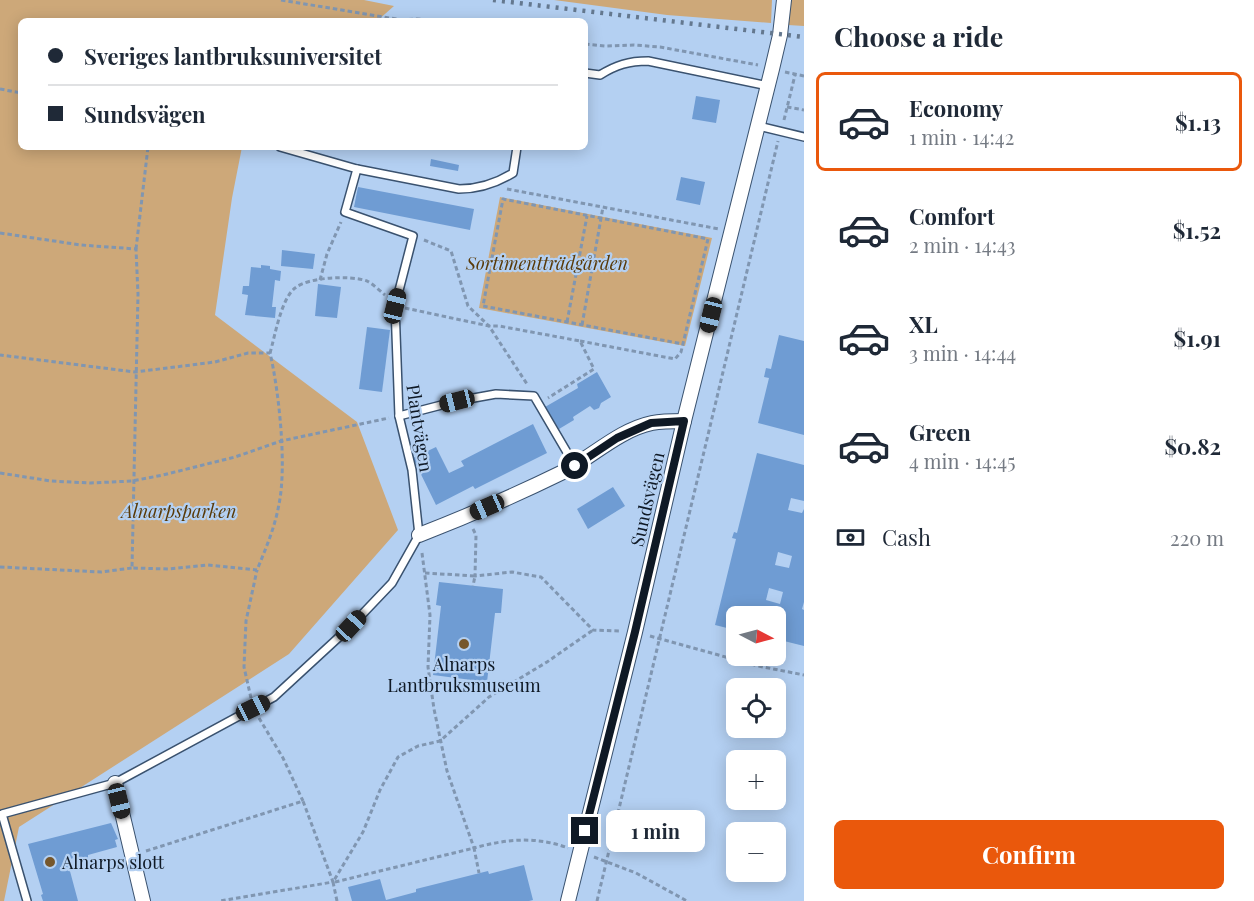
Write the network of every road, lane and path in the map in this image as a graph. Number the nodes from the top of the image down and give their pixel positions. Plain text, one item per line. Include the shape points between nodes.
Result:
1 (280, 0) edge
2 (784, 0) edge
3 (383, 18) edge
4 (588, 44) edge
5 (772, 69) junction
6 (588, 73) edge
7 (795, 75) junction
8 (804, 76) edge
9 (768, 86) junction
10 (0, 89) edge
11 (18, 92) edge
12 (787, 107) junction
13 (804, 110) edge
14 (758, 126) junction
15 (781, 131) junction
16 (804, 137) edge
17 (148, 150) edge
18 (290, 150) edge
19 (517, 150) edge
20 (357, 169) junction
21 (499, 182) junction
22 (524, 192) junction
23 (522, 203) junction
24 (603, 207) junction
25 (345, 212) junction
26 (587, 216) junction
27 (601, 218) junction
28 (732, 231) junction
29 (0, 233) edge
30 (413, 236) junction
31 (136, 249) junction
32 (320, 280) dead end
33 (567, 322) junction
34 (582, 325) junction
35 (580, 341) junction
36 (683, 344) junction
37 (0, 355) edge
38 (135, 372) junction
39 (539, 404) junction
40 (399, 416) junction
41 (684, 421) junction
42 (281, 441) junction
43 (575, 466) junction
44 (0, 473) edge
45 (135, 480) junction
46 (467, 516) junction
47 (419, 535) junction
48 (0, 567) edge
49 (132, 568) junction
50 (257, 570) junction
51 (425, 573) junction
52 (475, 576) junction
53 (473, 586) dead end
54 (594, 630) junction
55 (635, 632) junction
56 (658, 638) junction
57 (804, 675) edge
58 (253, 708) junction
59 (440, 741) junction
60 (115, 783) junction
61 (303, 801) junction
62 (474, 848) junction
63 (579, 853) junction
64 (133, 855) junction
65 (607, 861) junction
66 (479, 873) dead end
67 (333, 882) junction
68 (27, 901) edge
69 (143, 901) edge
70 (220, 901) edge
71 (337, 901) edge
72 (568, 901) edge
73 (597, 901) edge
74 (687, 901) edge

1 - 3 path
2 - 5 street, Sundsvägen
4 - 5 path via 660,47
5 - 7 path
5 - 9 street, Sundsvägen
6 - 9 lane via 600,75 630,61 648,61
7 - 8 path
7 - 12 path
9 - 14 street, Sundsvägen
10 - 11 path
12 - 13 path
12 - 15 path
14 - 15 lane
14 - 28 street, Sundsvägen
15 - 16 lane
15 - 56 path
17 - 31 path
18 - 20 lane
19 - 21 lane via 513,173
20 - 21 lane via 459,189
20 - 25 lane
21 - 22 path via 504,189
22 - 23 path
22 - 24 path
23 - 26 path
23 - 33 path via 503,199 483,306
24 - 27 path
24 - 28 path
25 - 30 lane
25 - 32 path
26 - 27 path
26 - 33 path
27 - 34 path
27 - 36 path via 708,239
28 - 41 street, Sundsvägen
29 - 31 path
30 - 35 path via 452,251 468,306 489,326
30 - 40 lane, Plantvägen via 395,306
31 - 38 path
33 - 34 path
34 - 36 path
35 - 36 path via 675,359
35 - 39 path via 594,369
37 - 38 path
38 - 42 path via 215,362 248,353 270,353
38 - 45 path
39 - 40 lane via 534,396 496,394
39 - 43 lane
40 - 42 path
40 - 47 lane, Plantvägen via 412,470
41 - 43 street via 651,423 617,438
41 - 55 street, Sundsvägen
42 - 45 path via 235,457
42 - 50 path via 279,504
43 - 46 street
44 - 45 path via 91,483
45 - 49 path
46 - 47 street
46 - 52 path via 476,535
47 - 51 path
47 - 58 lane via 392,583 351,626 274,697
48 - 49 path via 100,572
49 - 50 path via 208,565
50 - 58 path via 246,621 244,668
51 - 52 path
51 - 59 path via 430,615 428,667
52 - 53 path
52 - 54 path via 512,572 540,577
54 - 55 path
54 - 59 path via 489,697
55 - 56 path
55 - 63 street, Sundsvägen
56 - 57 path
56 - 65 path
58 - 60 lane
58 - 61 path
59 - 62 path
59 - 67 path via 418,746 398,757 363,832
60 - 64 street
60 - 68 lane via 2,814
61 - 64 path
61 - 67 path
62 - 63 path via 530,839
62 - 66 path
62 - 67 path
63 - 65 path
63 - 72 street, Sundsvägen
64 - 69 street
65 - 73 path
65 - 74 path
67 - 70 path
67 - 71 path

